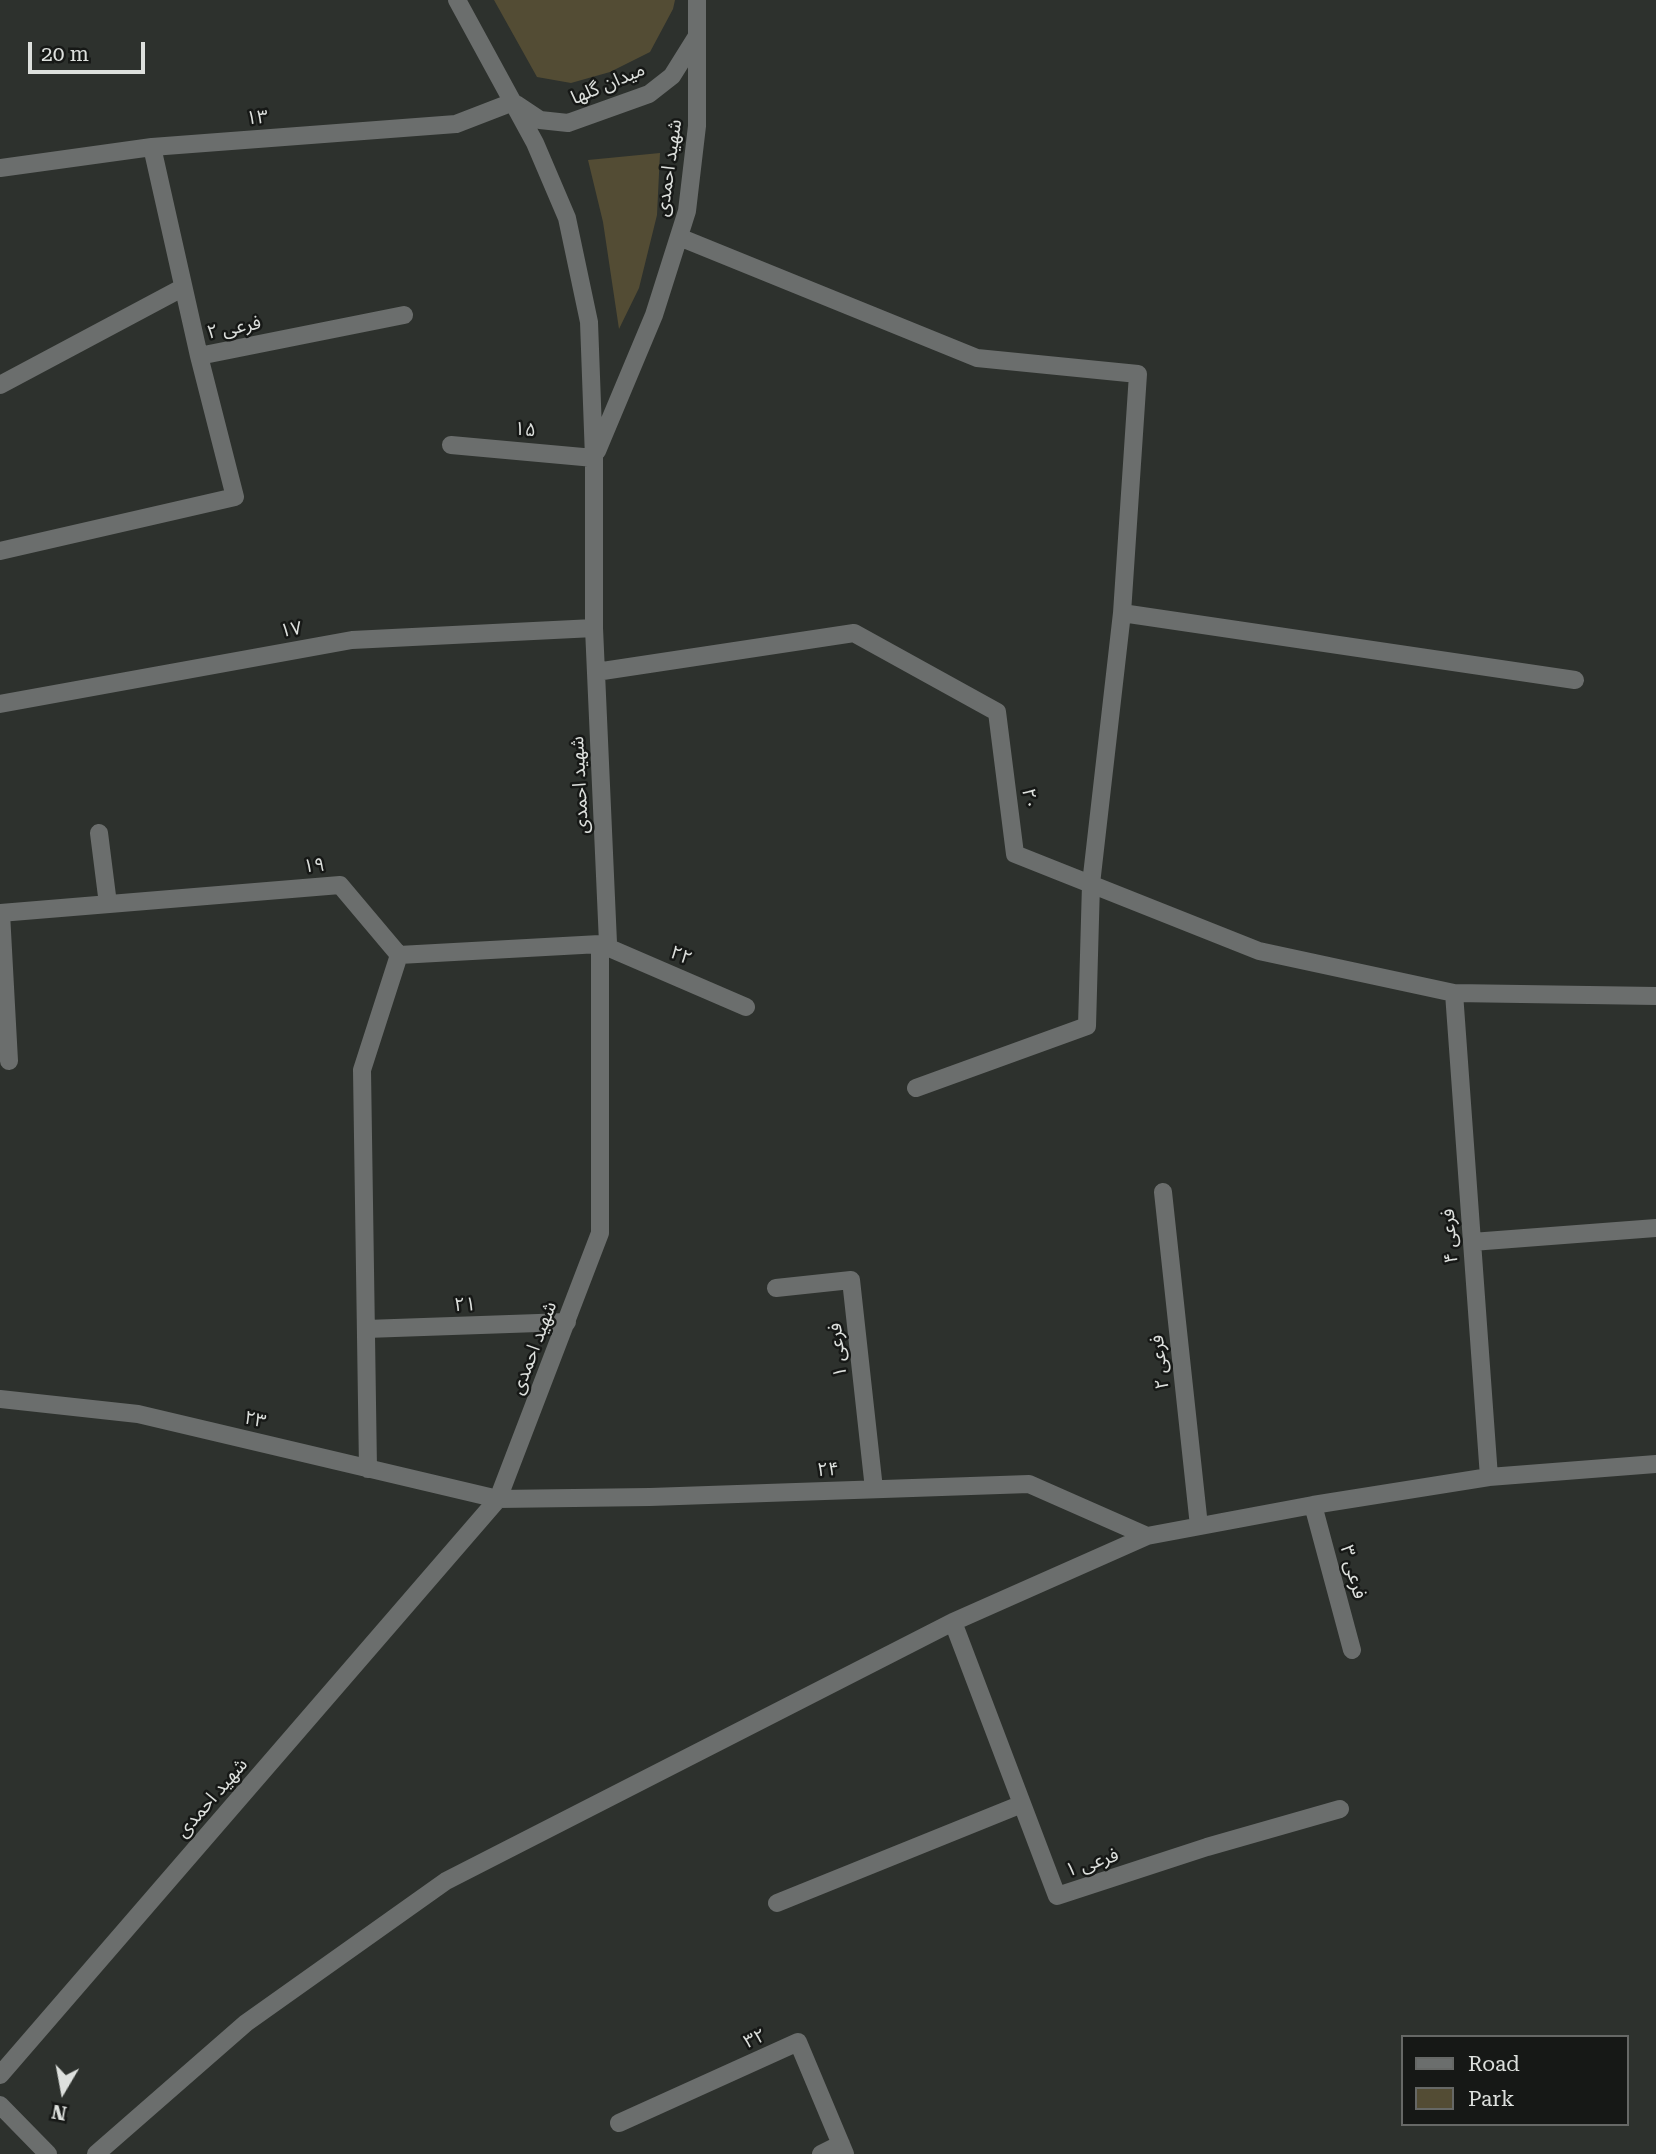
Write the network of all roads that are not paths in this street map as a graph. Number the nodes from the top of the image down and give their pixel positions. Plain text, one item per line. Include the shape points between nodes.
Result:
1 (457, 0) edge
2 (697, 0) edge
3 (697, 36) junction
4 (513, 102) junction
5 (152, 147) junction
6 (0, 168) edge
7 (678, 237) junction
8 (182, 288) junction
9 (404, 316) dead end
10 (199, 356) junction
11 (0, 385) edge
12 (451, 445) dead end
13 (594, 457) junction
14 (0, 551) edge
15 (1122, 613) junction
16 (594, 628) junction
17 (596, 672) junction
18 (1574, 680) dead end
19 (0, 704) edge
20 (99, 833) dead end
21 (1091, 884) junction
22 (108, 904) junction
23 (1, 913) edge
24 (600, 944) junction
25 (399, 955) junction
26 (1454, 993) junction
27 (1656, 996) edge
28 (746, 1007) dead end
29 (9, 1061) dead end
30 (916, 1088) dead end
31 (1163, 1192) dead end
32 (1656, 1228) edge
33 (1472, 1242) junction
34 (776, 1288) dead end
35 (566, 1322) junction
36 (366, 1329) junction
37 (0, 1399) edge
38 (1656, 1464) edge
39 (368, 1469) junction
40 (1489, 1477) junction
41 (874, 1489) junction
42 (498, 1499) junction
43 (1313, 1505) junction
44 (1199, 1526) junction
45 (1147, 1536) junction
46 (953, 1622) junction
47 (1352, 1650) dead end
48 (1022, 1804) junction
49 (1340, 1808) dead end
50 (777, 1903) dead end
51 (0, 2075) edge
52 (0, 2105) edge
53 (620, 2123) dead end
54 (843, 2149) edge
55 (48, 2154) edge
56 (96, 2154) edge
57 (821, 2154) edge

1 - 4 street, میدان گلها
2 - 3 street
3 - 4 street, میدان گلها via 672,76 649,94 568,123 540,120
3 - 7 street, شهید احمدی via 697,126 687,211
4 - 5 street, ۱۳ via 456,124
4 - 13 street, شهید احمدی via 566,218 589,322
5 - 6 street, ۱۳
5 - 8 street, فرعی ۲
7 - 13 street, شهید احمدی via 654,315
7 - 15 street via 977,358 1138,374
8 - 10 street, فرعی ۲
8 - 11 street
9 - 10 street, فرعی ۲
10 - 14 street via 235,497
12 - 13 street, ۱۵
13 - 16 street, شهید احمدی
15 - 18 street
15 - 21 street
16 - 17 street, شهید احمدی
16 - 19 street, ۱۷ via 352,640
17 - 21 street, ۲۰ via 853,633 997,712 1015,854
17 - 24 street, شهید احمدی via 608,943
20 - 22 street
21 - 26 street, ۲۰ via 1259,951
21 - 30 street via 1087,1027
22 - 23 street, ۱۹
22 - 25 street, ۱۹ via 340,885
23 - 29 street
24 - 25 street
24 - 28 street, ۲۲
24 - 35 street, شهید احمدی via 600,1233
25 - 36 street via 362,1070
26 - 27 street, ۲۰
26 - 33 street, فرعی ۴
31 - 44 street, فرعی ۲
32 - 33 street
33 - 40 street, فرعی ۴
34 - 41 street, فرعی ۱ via 851,1280
35 - 36 street, ۲۱
35 - 42 street, شهید احمدی
36 - 39 street
37 - 39 street, ۲۳ via 138,1414
38 - 40 street
39 - 42 street, ۲۳
40 - 43 street
41 - 42 street, ۲۴
41 - 45 street, ۲۴ via 1029,1484
42 - 51 street, شهید احمدی
43 - 44 street
43 - 47 street, فرعی ۳
44 - 45 street
45 - 46 street
46 - 48 street, فرعی ۱
46 - 56 street via 446,1881 246,2023
48 - 49 street, فرعی ۱ via 1058,1896
48 - 50 street
52 - 55 street
53 - 54 street, ۳۲ via 798,2042
54 - 57 street

